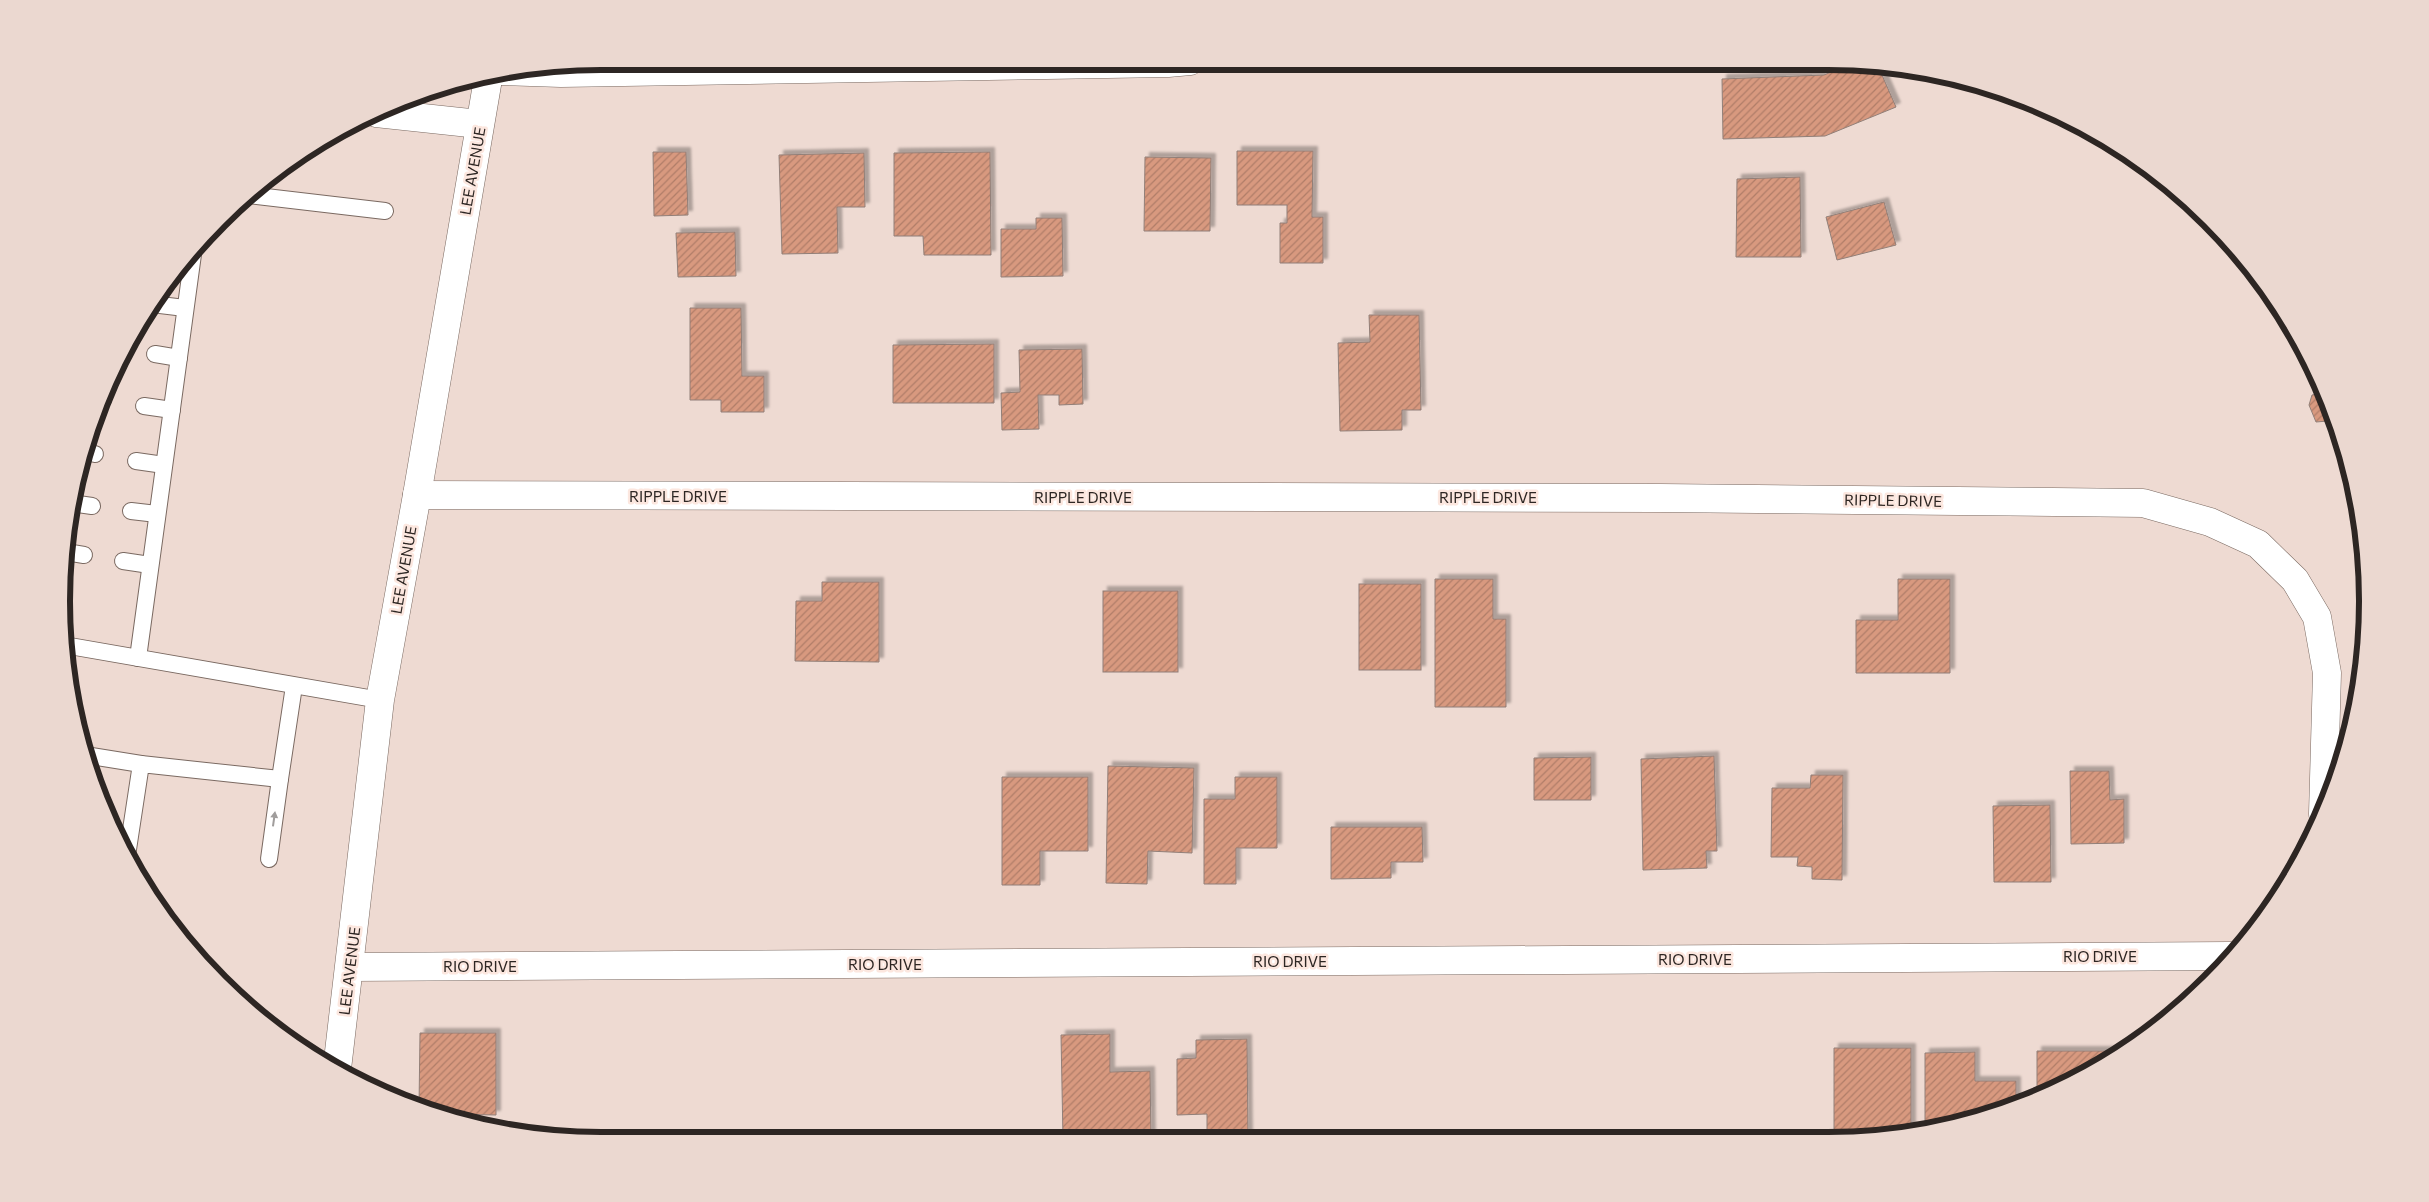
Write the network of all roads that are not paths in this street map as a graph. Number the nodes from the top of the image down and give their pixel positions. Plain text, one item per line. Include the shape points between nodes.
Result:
1 (692, 70) edge
2 (552, 73) edge
3 (487, 82) edge
4 (389, 114) edge
5 (479, 124) junction
6 (258, 196) edge
7 (385, 212) dead end
8 (189, 267) edge
9 (160, 305) dead end
10 (185, 308) junction
11 (154, 354) dead end
12 (179, 358) junction
13 (144, 406) dead end
14 (172, 410) junction
15 (136, 461) dead end
16 (164, 465) junction
17 (417, 495) junction
18 (79, 504) edge
19 (92, 506) dead end
20 (131, 511) dead end
21 (157, 514) junction
22 (73, 553) edge
23 (84, 554) dead end
24 (123, 561) dead end
25 (150, 565) junction
26 (72, 646) edge
27 (138, 658) junction
28 (294, 686) junction
29 (380, 700) junction
30 (93, 756) edge
31 (141, 764) junction
32 (280, 778) junction
33 (2324, 792) edge
34 (129, 843) edge
35 (268, 859) dead end
36 (2222, 956) edge
37 (350, 967) junction
38 (338, 1062) edge

1 - 2 street
3 - 5 street, LEE AVENUE
4 - 5 street
5 - 17 street, LEE AVENUE
6 - 7 lane
8 - 10 lane
9 - 10 lane
10 - 12 lane
11 - 12 lane
12 - 14 lane
13 - 14 lane
14 - 16 lane
15 - 16 lane
16 - 21 lane
17 - 29 street, LEE AVENUE
17 - 33 street, RIPPLE DRIVE via 1661,498 2143,503 2210,522 2258,544 2295,580 2318,617 2327,673
18 - 19 lane
20 - 21 lane
21 - 25 lane
22 - 23 lane
24 - 25 lane
25 - 27 lane
26 - 27 lane
27 - 28 lane
28 - 29 lane
28 - 32 lane
29 - 37 street, LEE AVENUE
30 - 31 lane
31 - 32 lane
31 - 34 lane
35 -> 32 lane
36 - 37 street, RIO DRIVE
37 - 38 street, LEE AVENUE

